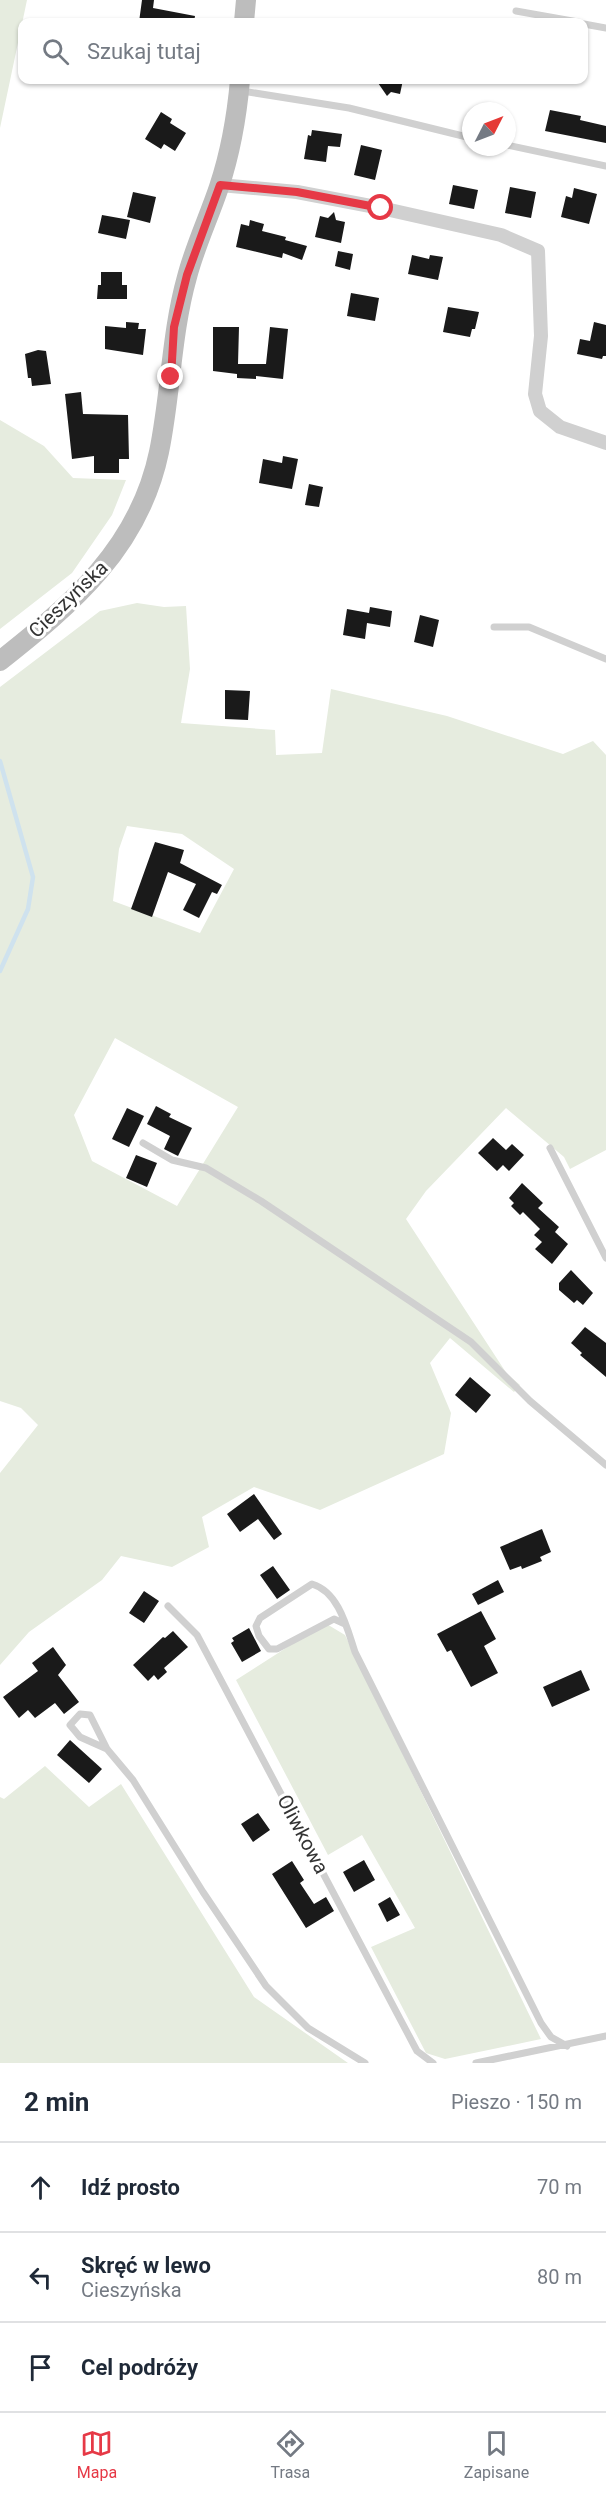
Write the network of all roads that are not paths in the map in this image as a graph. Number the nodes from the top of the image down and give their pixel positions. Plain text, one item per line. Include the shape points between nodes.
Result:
1 (246, 0) edge
2 (516, 10) dead end
3 (244, 18) edge
4 (557, 18) edge
5 (588, 25) edge
6 (606, 28) edge
7 (239, 85) edge
8 (462, 136) edge
9 (516, 147) edge
10 (606, 166) edge
11 (220, 185) junction
12 (606, 443) edge
13 (494, 627) dead end
14 (606, 660) edge
15 (0, 661) edge
16 (143, 1143) dead end
17 (550, 1148) dead end
18 (606, 1258) edge
19 (606, 1465) edge
20 (168, 1606) dead end
21 (345, 1624) junction
22 (107, 1749) junction
23 (606, 2036) edge
24 (567, 2046) junction
25 (365, 2063) edge
26 (433, 2063) edge
27 (476, 2063) edge

1 - 3 main road
2 - 4 lane
5 - 6 lane
7 - 8 lane
7 - 11 main road, Cieszyńska
9 - 10 lane
11 - 12 street via 297,192 381,208 501,235 538,251 541,336 535,394 540,411 560,428
11 - 15 main road, Cieszyńska via 187,275 174,327 171,377 158,454 130,531 87,586
13 - 14 lane via 529,627
16 - 19 lane via 172,1160 206,1168 471,1342 530,1401
17 - 18 lane
20 - 26 lane, Oliwkowa via 197,1635 417,2051
21 - 21 lane via 323,1587 312,1584 260,1618 256,1626 258,1636 269,1649 277,1649 334,1619
21 - 24 lane via 355,1652 541,2023 551,2037
22 - 22 lane via 90,1715 80,1714 70,1725 80,1737
22 - 25 lane via 133,1780 266,1986 308,2028
23 - 24 lane
24 - 27 lane

